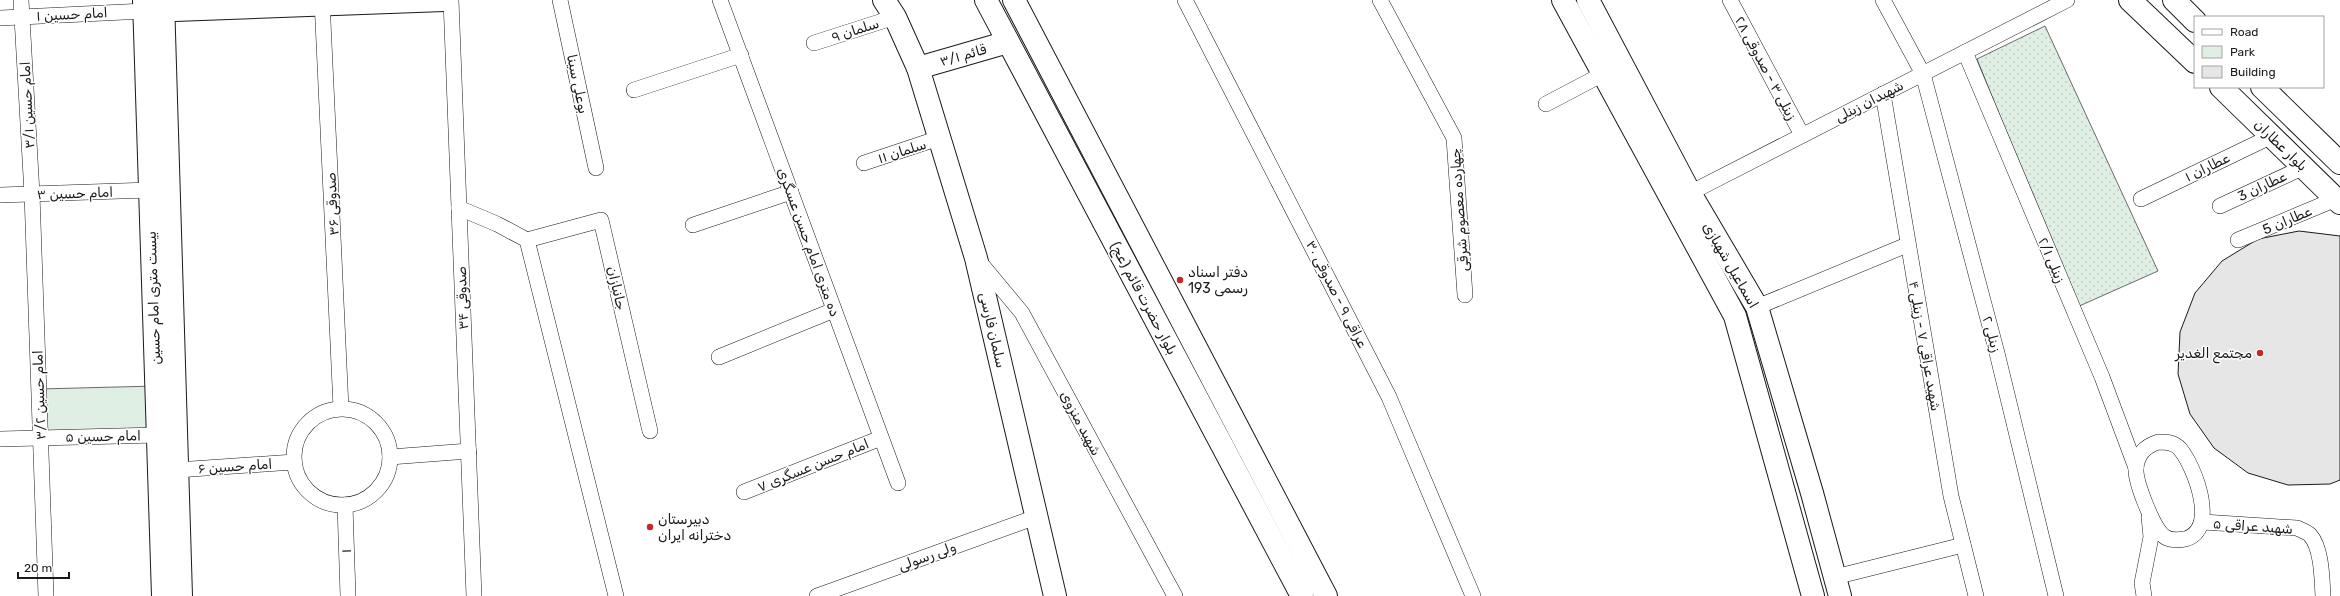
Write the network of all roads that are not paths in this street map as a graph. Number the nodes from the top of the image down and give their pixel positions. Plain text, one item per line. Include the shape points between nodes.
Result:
1 (21, 0) edge
2 (444, 0) edge
3 (451, 0) edge
4 (560, 0) edge
5 (720, 0) edge
6 (986, 0) edge
7 (1014, 0) edge
8 (1185, 0) edge
9 (1380, 0) edge
10 (1563, 0) edge
11 (1588, 0) edge
12 (1730, 0) edge
13 (1883, 0) edge
14 (2067, 0) edge
15 (2130, 0) edge
16 (2174, 0) edge
17 (322, 3) edge
18 (154, 5) edge
19 (890, 9) edge
20 (22, 17) junction
21 (0, 18) edge
22 (2194, 20) edge
23 (1008, 42) junction
24 (814, 43) dead end
25 (1966, 52) junction
26 (741, 55) junction
27 (2194, 61) edge
28 (918, 68) junction
29 (1603, 74) junction
30 (1923, 74) junction
31 (2222, 88) edge
32 (2263, 88) edge
33 (634, 90) dead end
34 (1883, 94) junction
35 (1546, 104) dead end
36 (1802, 135) junction
37 (2272, 136) junction
38 (940, 138) junction
39 (864, 163) dead end
40 (2340, 163) edge
41 (2304, 167) junction
42 (596, 168) dead end
43 (150, 190) junction
44 (791, 192) junction
45 (32, 194) junction
46 (0, 195) edge
47 (1681, 198) junction
48 (2141, 199) dead end
49 (2338, 201) edge
50 (2220, 206) dead end
51 (459, 208) junction
52 (693, 225) dead end
53 (527, 240) junction
54 (2238, 240) dead end
55 (1907, 245) junction
56 (976, 258) junction
57 (1465, 295) dead end
58 (1757, 307) junction
59 (834, 310) junction
60 (719, 357) dead end
61 (341, 408) junction
62 (650, 431) dead end
63 (167, 436) junction
64 (41, 438) junction
65 (881, 438) junction
66 (0, 439) edge
67 (468, 451) junction
68 (390, 457) junction
69 (294, 462) junction
70 (2136, 468) junction
71 (177, 470) junction
72 (898, 484) dead end
73 (744, 492) dead end
74 (345, 505) junction
75 (2148, 512) junction
76 (1036, 517) junction
77 (2203, 522) junction
78 (1963, 546) junction
79 (1837, 586) edge
80 (46, 596) edge
81 (163, 596) edge
82 (181, 596) edge
83 (348, 596) edge
84 (474, 596) edge
85 (616, 596) edge
86 (817, 596) edge
87 (1055, 596) edge
88 (1175, 596) edge
89 (1302, 596) edge
90 (1326, 596) edge
91 (1473, 596) edge
92 (1813, 596) edge
93 (1976, 596) edge
94 (2056, 596) edge
95 (2144, 596) edge
96 (2323, 596) edge

1 - 20 street, امام حسین ۳/۱
2 - 17 main road
3 - 51 street, صدوقی ۳۴
4 - 42 street, بوعلی سینا
5 - 26 street, ده متری امام حسن عسگری
6 - 23 main road, بلوار حضرت قائم (عج)
7 - 90 main road, بلوار حضرت قائم (عج)
8 - 91 street, عراقی ۹ - صدوقی ۳۰ via 1389,397
9 - 57 street, چهارده معصوم شرقی via 1454,138
10 - 29 main road, اسماعیل شهبازی
11 - 47 main road, اسماعیل شهبازی
12 - 36 street, زینلی ۳ - صدوقی ۲۸
13 - 30 street, زینلی ۲
14 - 25 street, شهیدان زینلی
15 - 27 main road
16 - 22 main road
17 - 18 main road
17 - 61 street, صدوقی ۳۶
18 - 20 street, امام حسین ۱
18 - 43 main road, بیست متری امام حسین
18 - 63 main road, بیست متری امام حسین
19 - 24 street, سلمان ۹
19 - 28 main road, سلمان فارسی
20 - 21 street, امام حسین ۱
20 - 45 street, امام حسین ۳/۱
23 - 28 main road, قائم ۳/۱
23 - 89 main road, بلوار حضرت قائم (عج)
25 - 30 street, شهیدان زینلی
25 - 70 street, زینلی ۲/۱ via 2102,377
26 - 33 street
26 - 44 street, ده متری امام حسن عسگری
28 - 38 main road, سلمان فارسی
29 - 35 street
29 - 47 main road, اسماعیل شهبازی
30 - 34 street, شهیدان زینلی
30 - 94 street, زینلی ۲ via 1997,353
31 - 37 main road, بلوار عطاران
32 - 40 main road, بلوار عطاران
34 - 36 street, شهیدان زینلی
34 - 55 street, شهید عراقی ۷ - زینلی ۴
36 - 47 street, شهیدان زینلی
37 - 41 main road, بلوار عطاران
37 - 48 street, عطاران ۱
38 - 39 street, سلمان ۱۱
38 - 56 main road, سلمان فارسی
41 - 49 main road, بلوار عطاران
41 - 50 street, عطاران 3
43 - 45 street, امام حسین ۳
43 - 63 main road, بیست متری امام حسین
44 - 52 street
44 - 59 street, ده متری امام حسن عسگری
45 - 46 street, امام حسین ۳
45 - 64 street, امام حسین ۳/۲
47 - 58 main road, اسماعیل شهبازی
47 - 92 main road, اسماعیل شهبازی via 1735,316
49 - 54 street, عطاران 5
51 - 53 street
51 - 67 street, صدوقی ۳۴
53 - 62 street, جانبازان via 602,220
53 - 85 street
55 - 58 street
55 - 78 street, شهید عراقی ۷ - زینلی ۴ via 1951,496
56 - 76 main road, سلمان فارسی
56 - 88 street, شهید منزوی via 1022,313
58 - 79 main road, اسماعیل شهبازی
59 - 60 street
59 - 65 street, ده متری امام حسن عسگری
61 - 68 street via 356,410 370,417 381,428 388,442
61 - 69 street via 328,410 305,425 294,449
63 - 64 street, امام حسین ۵
63 - 71 main road, بیست متری امام حسین
63 - 81 main road, بیست متری امام حسین
64 - 66 street, امام حسین ۵
64 - 80 street, امام حسین ۳/۲
65 - 72 street, ده متری امام حسن عسگری
65 - 73 street, امام حسن عسگری ۷
67 - 68 street
67 - 84 street, صدوقی ۳۴
68 - 74 street via 386,477 377,490 365,500
69 - 71 street, امام حسین ۶
69 - 74 street via 298,476 306,489 330,504
70 - 75 street, زینلی ۲/۱
70 - 77 street via 2140,454 2147,446 2169,442 2180,449 2204,507
71 - 82 main road, بیست متری امام حسین
74 - 83 street, ۱
75 - 77 street via 2165,536 2177,540 2197,533
75 - 95 street via 2151,537 2142,583
76 - 86 street, ولی رسولی
76 - 87 main road, سلمان فارسی
77 - 96 street, شهید عراقی ۵ via 2297,528 2305,532 2315,543 2322,571
78 - 79 street
78 - 93 street, شهید عراقی ۷ - زینلی ۴

